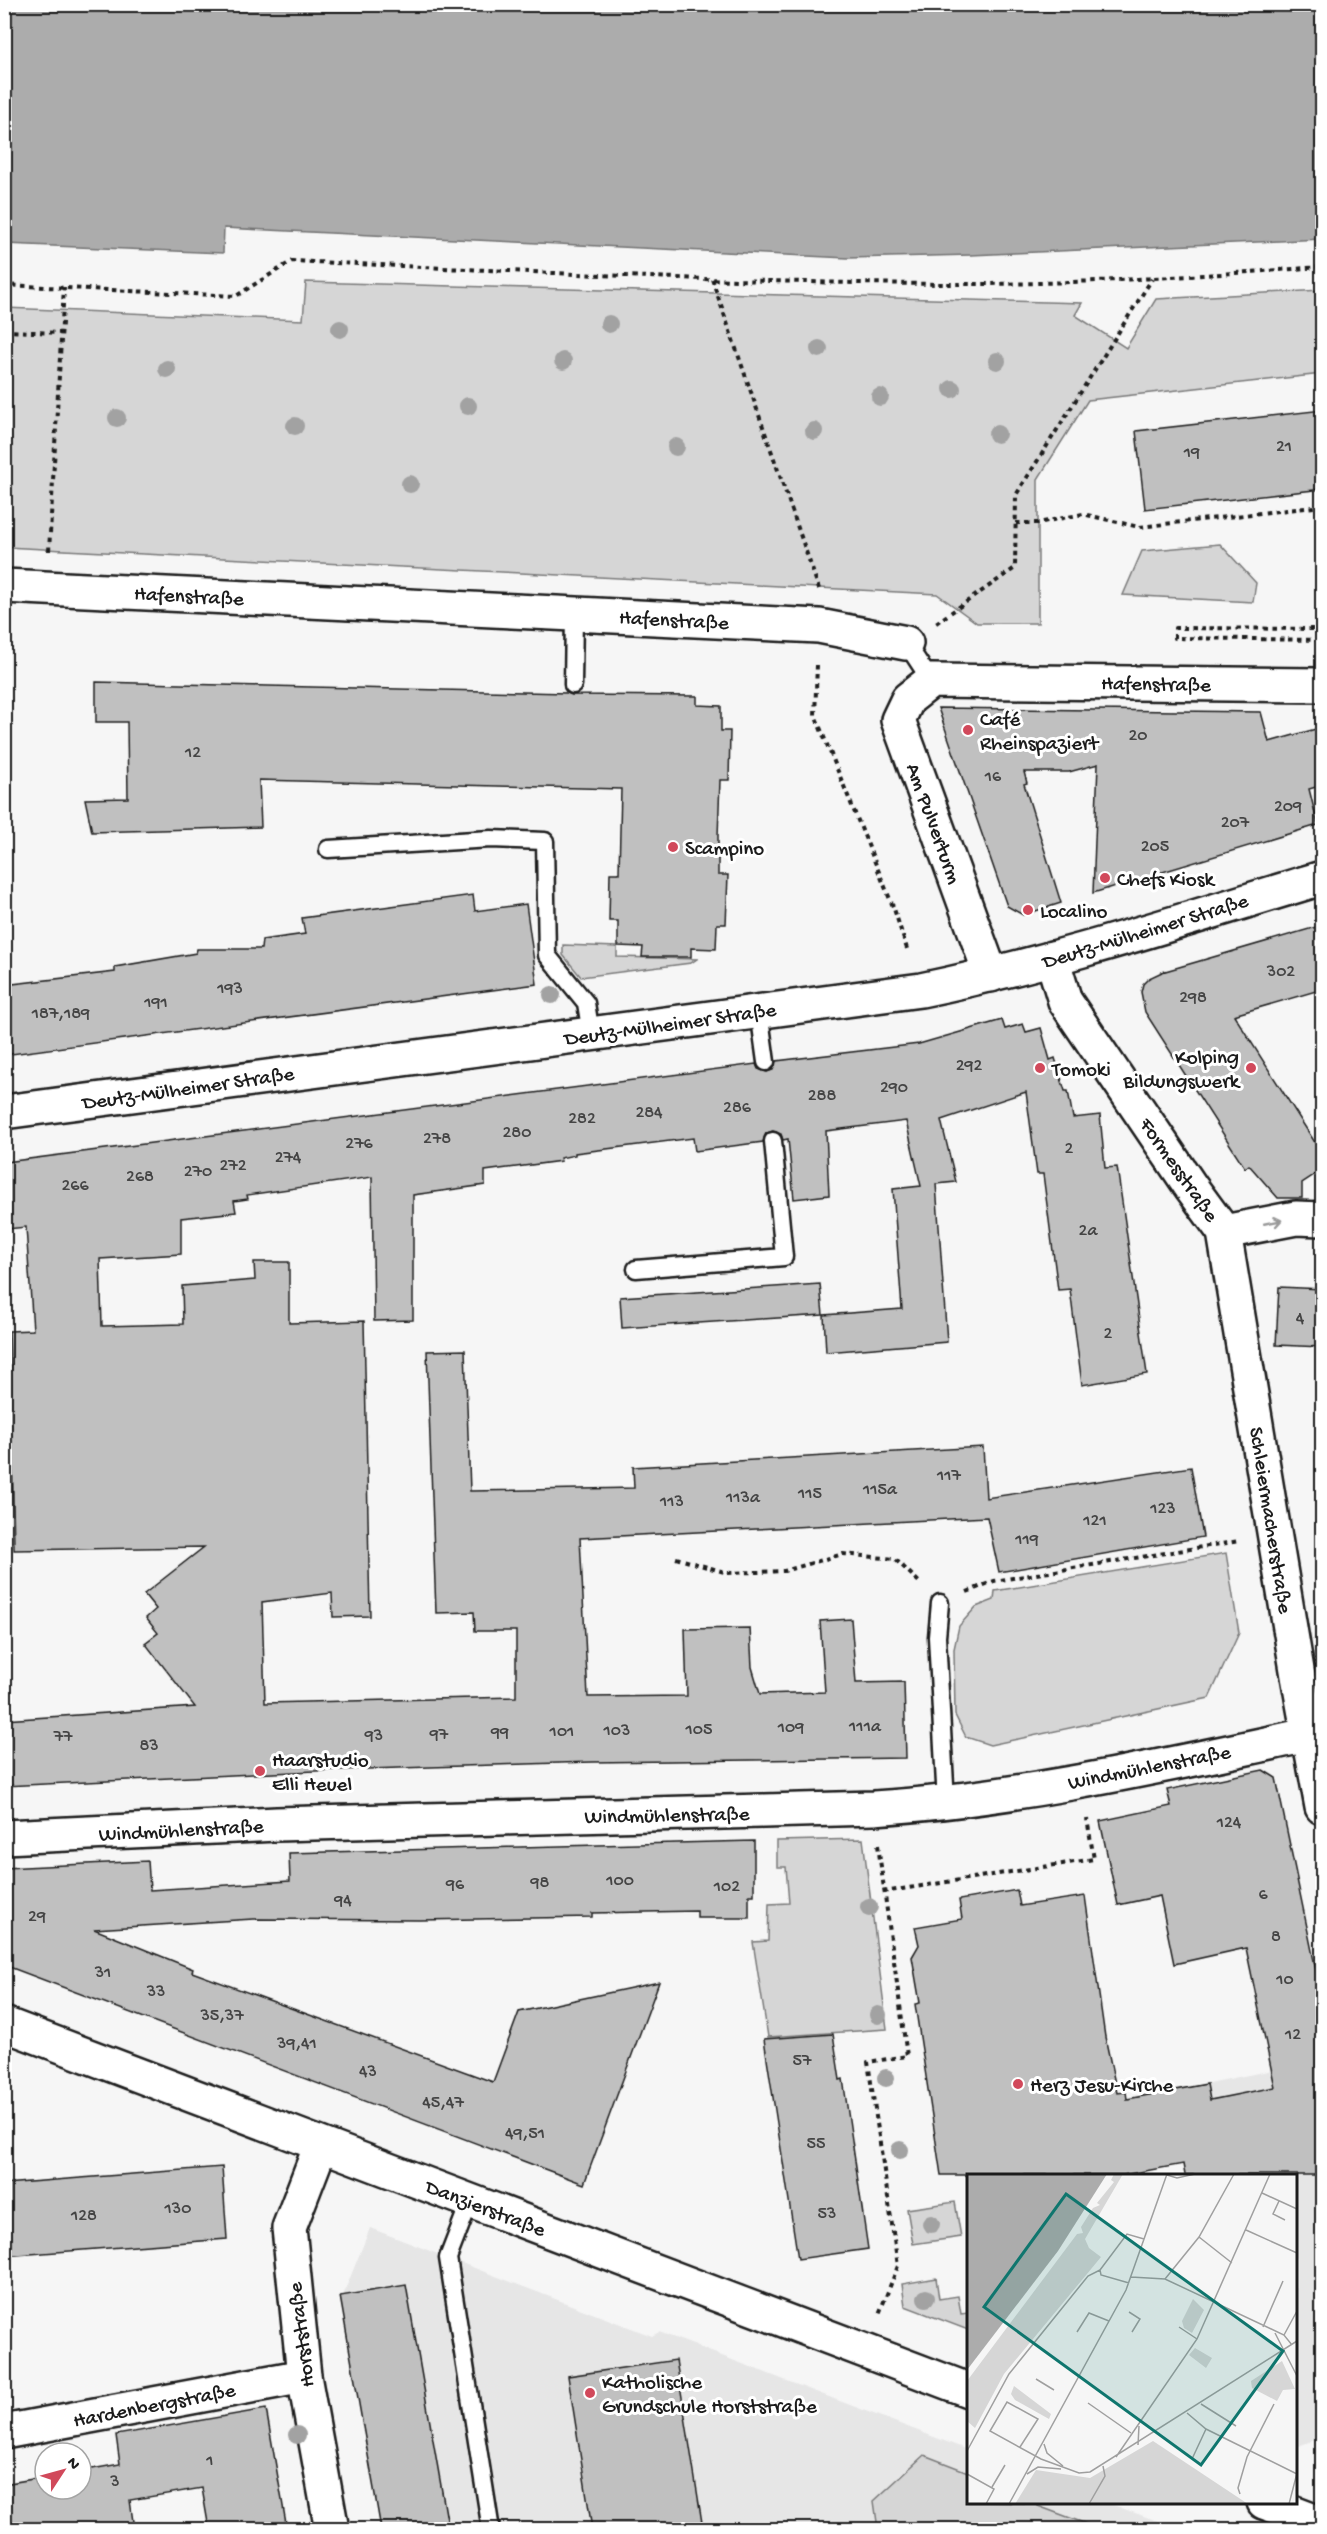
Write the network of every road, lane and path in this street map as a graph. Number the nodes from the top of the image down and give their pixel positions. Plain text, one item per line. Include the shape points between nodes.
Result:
1 (1323, 267) edge
2 (1153, 278) junction
3 (712, 279) junction
4 (4, 285) edge
5 (64, 287) junction
6 (4, 331) edge
7 (62, 333) junction
8 (1323, 506) edge
9 (1016, 524) junction
10 (4, 586) edge
11 (47, 588) junction
12 (574, 614) junction
13 (819, 626) junction
14 (1323, 629) edge
15 (1323, 640) edge
16 (906, 644) junction
17 (931, 681) junction
18 (817, 682) dead end
19 (573, 685) dead end
20 (1323, 685) edge
21 (328, 849) dead end
22 (1323, 878) edge
23 (1052, 958) junction
24 (991, 975) junction
25 (921, 990) junction
26 (759, 1011) junction
27 (591, 1034) junction
28 (766, 1062) dead end
29 (4, 1112) edge
30 (773, 1141) dead end
31 (1323, 1219) edge
32 (1224, 1232) junction
33 (636, 1269) dead end
34 (1275, 1536) junction
35 (676, 1558) dead end
36 (994, 1581) dead end
37 (940, 1603) joint
38 (1315, 1734) edge
39 (1080, 1780) junction
40 (945, 1803) junction
41 (1323, 1807) edge
42 (874, 1808) junction
43 (4, 1837) edge
44 (883, 1892) junction
45 (4, 2024) edge
46 (321, 2145) junction
47 (470, 2201) junction
48 (865, 2351) junction
49 (304, 2376) junction
50 (967, 2389) edge
51 (4, 2432) edge
52 (1269, 2504) edge
53 (1323, 2524) edge
54 (332, 2529) edge
55 (491, 2529) edge

1 - 2 path
2 - 3 path via 972,284
2 - 9 path via 1016,495
3 - 5 path via 292,261 236,296
3 - 13 path via 820,593
4 - 5 path
5 - 7 path
6 - 7 path
7 - 11 path
8 - 9 path via 1139,527 1083,514
9 - 16 path via 1015,568
10 - 11 street, Hafenstraße
11 - 12 street, Hafenstraße
12 - 13 street, Hafenstraße
12 - 19 lane
13 - 16 street, Hafenstraße
14 - 15 path via 1175,628 1175,638
16 - 17 lane
17 - 20 street, Hafenstraße
17 - 24 street, Am Pulverturm via 908,699 898,720
18 - 25 path via 816,716 894,909
21 - 27 lane via 490,839 545,841 547,955 586,1003
22 - 23 street, Deutz-Mülheimer Straße
23 - 24 street, Deutz-Mülheimer Straße
23 - 32 street, Formesstraße via 1065,1001
24 - 25 street, Deutz-Mülheimer Straße
25 - 26 street, Deutz-Mülheimer Straße
26 - 27 street, Deutz-Mülheimer Straße
26 - 28 lane
27 - 29 street, Deutz-Mülheimer Straße
30 - 33 lane via 784,1257
32 -> 31 street, Formesstraße via 1296,1218
32 - 34 street, Schleiermacherstraße
34 - 36 path
34 - 38 street, Schleiermacherstraße
35 - 37 path via 728,1573 784,1571 843,1554 895,1559
37 - 40 lane via 937,1637
38 - 39 street, Windmühlenstraße
38 - 41 street, Schleiermacherstraße
39 - 40 street, Windmühlenstraße
39 - 44 path via 1094,1859
40 - 42 street, Windmühlenstraße
42 - 43 street, Windmühlenstraße via 277,1824
42 - 44 path
44 - 48 path via 907,2056 868,2062 898,2265
45 - 46 street, Danzierstraße
46 - 47 street, Danzierstraße
46 - 49 street, Horststraße via 289,2228
47 - 48 street, Danzierstraße
47 - 55 lane via 448,2258
48 - 50 street, Danzierstraße
49 - 51 street, Hardenbergstraße
49 - 54 street, Horststraße
52 - 53 street

